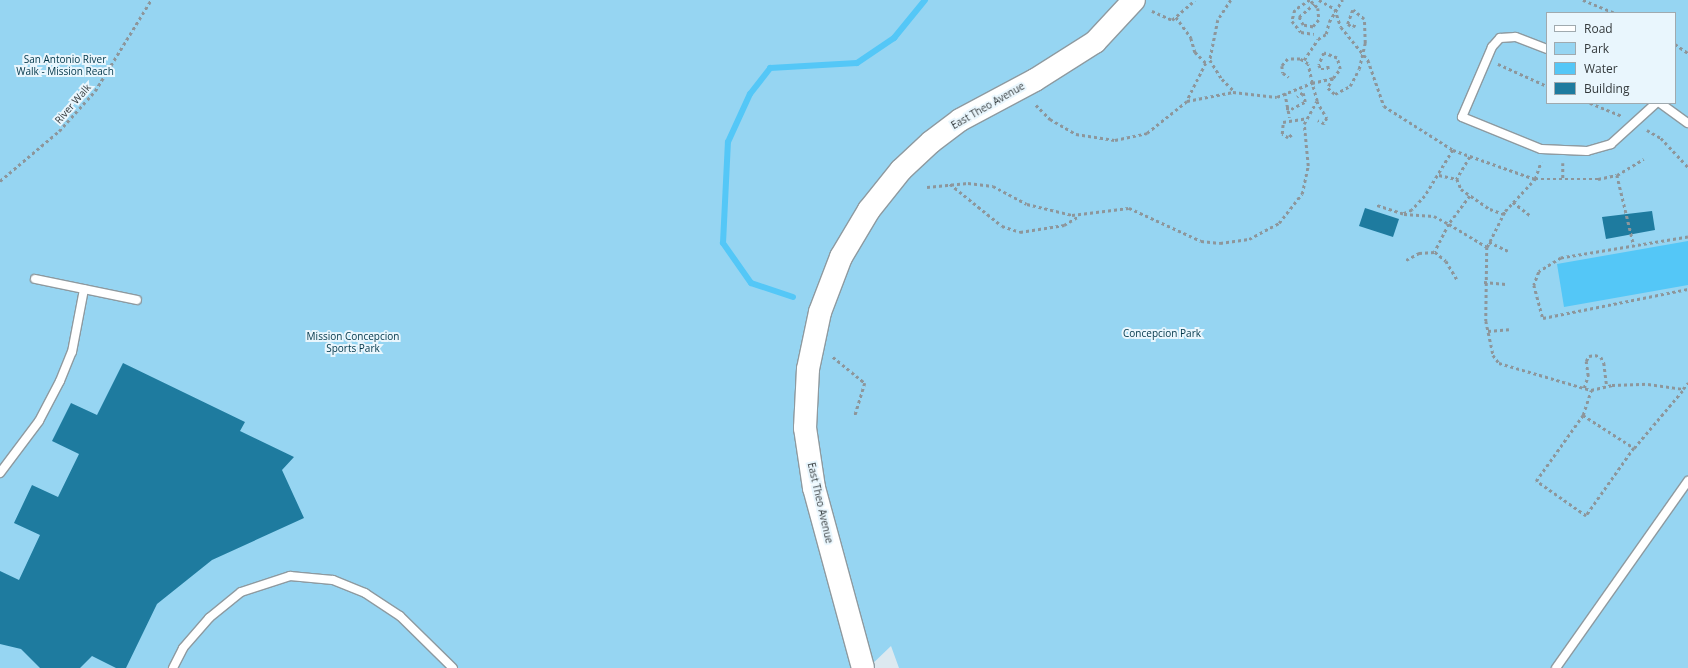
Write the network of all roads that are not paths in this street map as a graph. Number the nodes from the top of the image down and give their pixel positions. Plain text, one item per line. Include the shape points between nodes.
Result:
1 (1134, 0) edge
2 (1546, 49) edge
3 (1655, 104) edge
4 (1661, 104) edge
5 (1688, 123) edge
6 (34, 279) dead end
7 (84, 290) junction
8 (137, 300) dead end
9 (0, 473) edge
10 (1688, 481) edge
11 (173, 668) edge
12 (453, 668) edge
13 (863, 668) edge
14 (1556, 668) edge

1 - 13 street, East Theo Avenue via 1095,42 1035,80 960,120 930,142 901,170 869,210 841,257 818,319 808,368 805,428 814,488
2 - 3 lane via 1515,37 1500,38 1487,58 1462,117 1541,150 1587,151 1611,144
4 - 5 lane
6 - 7 lane
7 - 8 lane
7 - 9 lane via 72,352 60,381 40,421
10 - 14 lane
11 - 12 lane via 183,648 209,618 241,592 290,576 333,580 365,593 400,616

